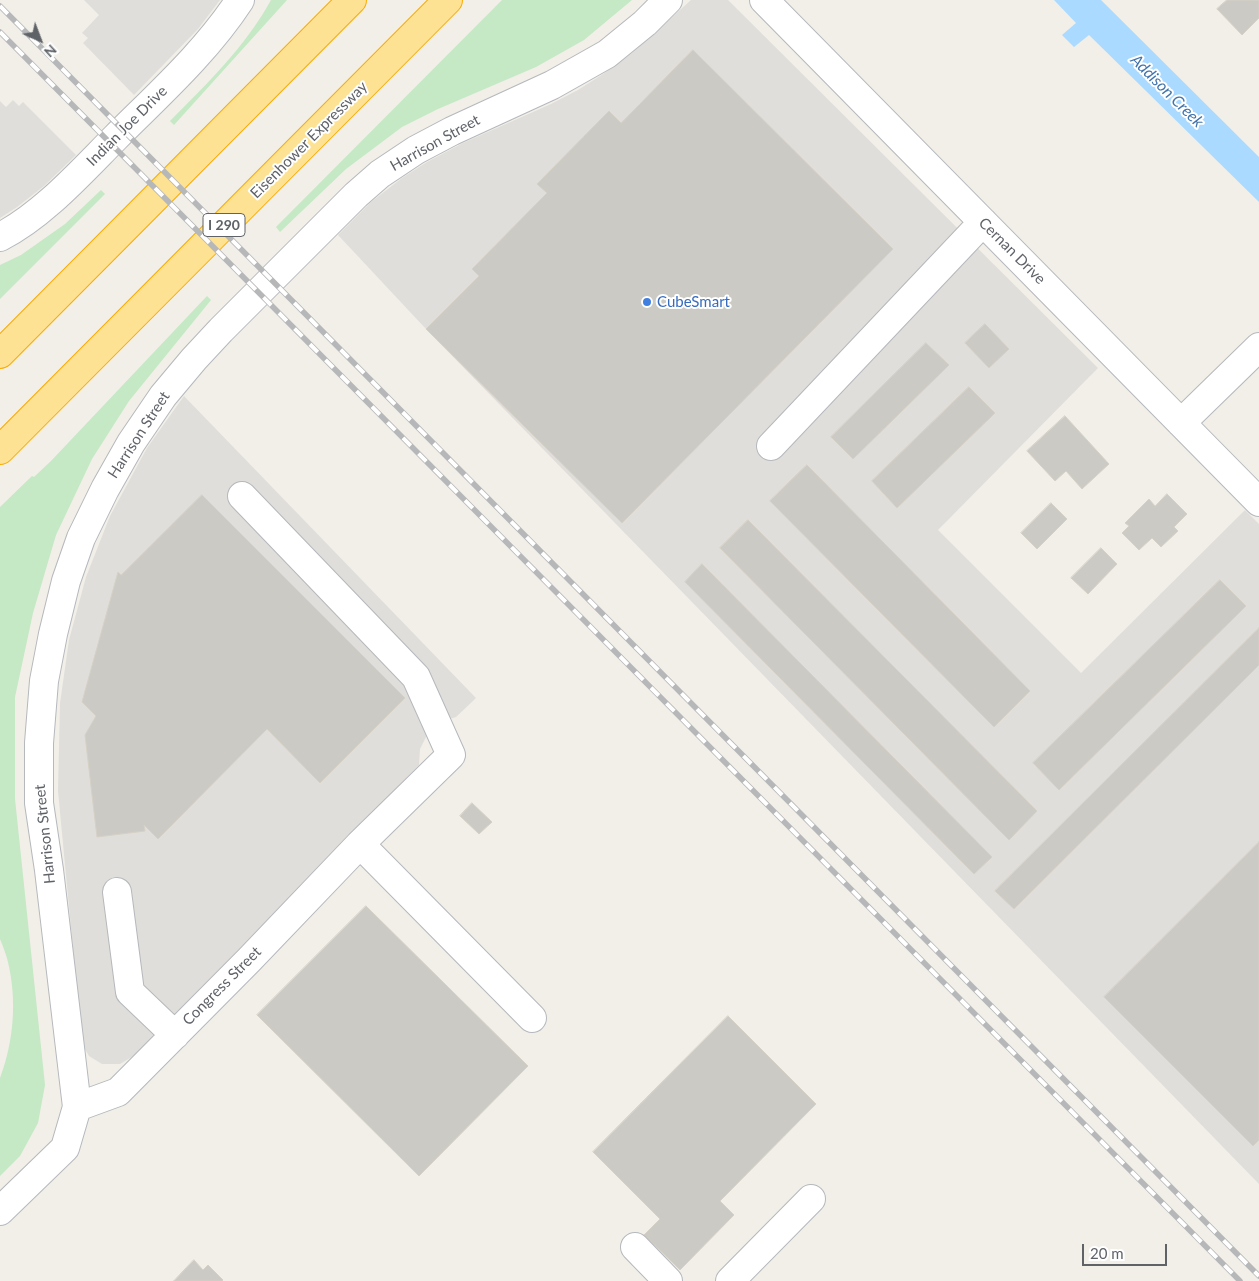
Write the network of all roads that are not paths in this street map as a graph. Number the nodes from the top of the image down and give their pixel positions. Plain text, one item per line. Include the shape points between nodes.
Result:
1 (240, 0) edge
2 (352, 0) edge
3 (448, 0) edge
4 (668, 0) edge
5 (764, 0) edge
6 (983, 222) junction
7 (0, 237) edge
8 (1259, 346) edge
9 (0, 354) edge
10 (1181, 423) junction
11 (771, 446) dead end
12 (0, 450) edge
13 (242, 496) dead end
14 (1259, 502) edge
15 (360, 844) junction
16 (117, 892) dead end
17 (532, 1018) dead end
18 (175, 1035) junction
19 (76, 1107) junction
20 (812, 1199) dead end
21 (0, 1211) edge
22 (635, 1247) dead end
23 (668, 1281) edge
24 (730, 1281) edge

1 - 7 street, Indian Joe Drive via 185,68 88,164 34,215
2 - 9 highway
3 - 12 highway, Eisenhower Expressway / I 290
4 - 19 street, Harrison Street via 607,54 552,85 416,150 356,194 194,359 136,435 104,490 81,538 66,582 44,681 39,742 39,803
5 - 6 street, Cernan Drive
6 - 10 street, Cernan Drive
6 - 11 street
8 - 10 street
10 - 14 street, Cernan Drive
13 - 15 street, Congress Street via 416,676 451,755
15 - 17 street
15 - 18 street, Congress Street
16 - 18 street via 130,992
18 - 19 street, Congress Street via 118,1092
19 - 21 street via 65,1148
20 - 24 street
22 - 23 street

